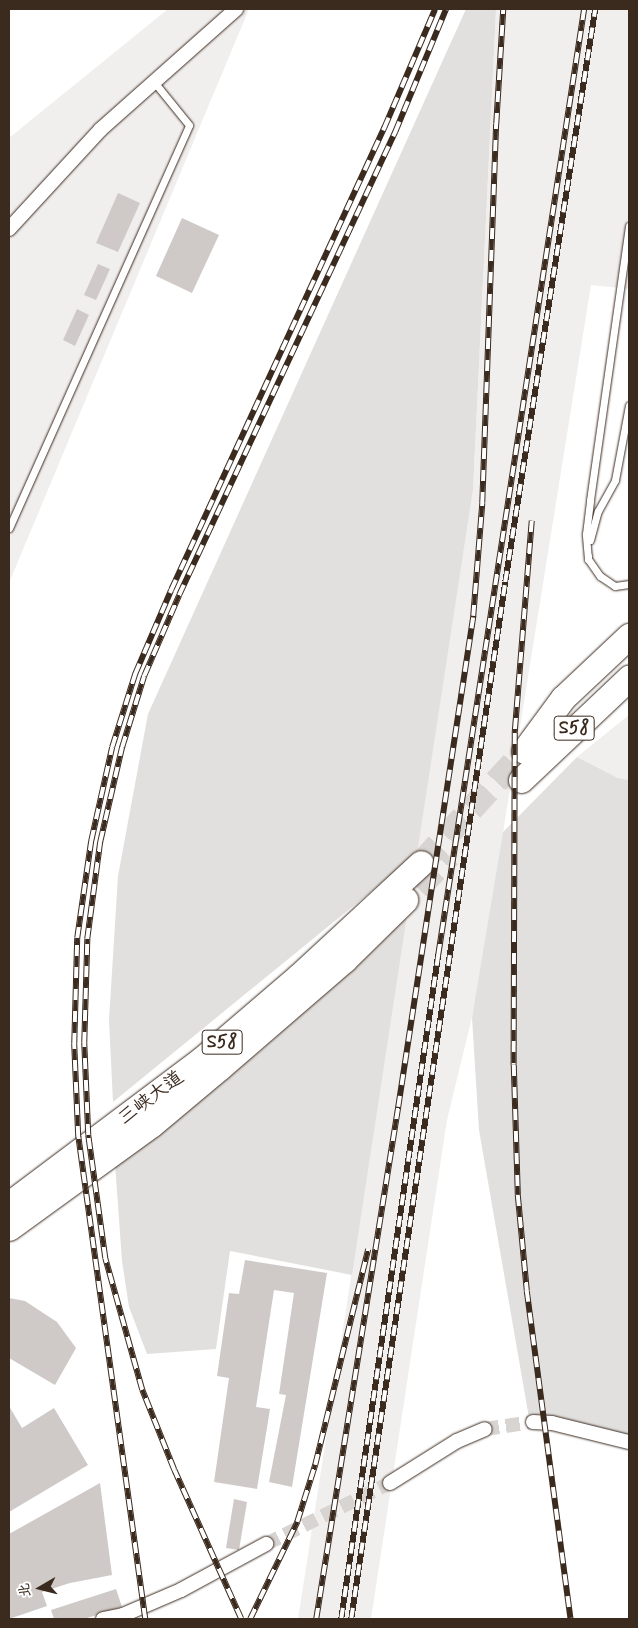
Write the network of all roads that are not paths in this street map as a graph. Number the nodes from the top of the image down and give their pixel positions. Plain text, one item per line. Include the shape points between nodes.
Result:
1 (236, 9) edge
2 (154, 82) junction
3 (629, 226) edge
4 (9, 229) edge
5 (629, 405) edge
6 (9, 528) edge
7 (588, 559) junction
8 (629, 584) edge
9 (629, 636) edge
10 (629, 654) edge
11 (629, 678) edge
12 (521, 780) dead end
13 (421, 863) tunnel mouth
14 (418, 888) tunnel mouth
15 (9, 1204) edge
16 (9, 1228) edge
17 (533, 1422) tunnel mouth
18 (485, 1428) tunnel mouth
19 (629, 1442) edge
20 (390, 1483) tunnel mouth
21 (266, 1544) tunnel mouth
22 (103, 1619) edge

1 - 2 street
2 - 4 street via 102,129
2 - 6 lane via 189,125
3 - 7 lane via 590,500 586,534
5 - 7 lane via 615,480 598,511
7 - 8 lane via 600,576 614,586
9 - 10 highway, S58 via 563,698 524,751
11 - 12 highway, S58
13 - 15 highway, 三峡大道 / S58 via 299,976 202,1059
14 - 16 highway, 三峡大道 / S58 via 344,960 220,1067 150,1125
17 - 19 street via 552,1423
18 - 20 street
21 - 22 street via 180,1590 123,1615

